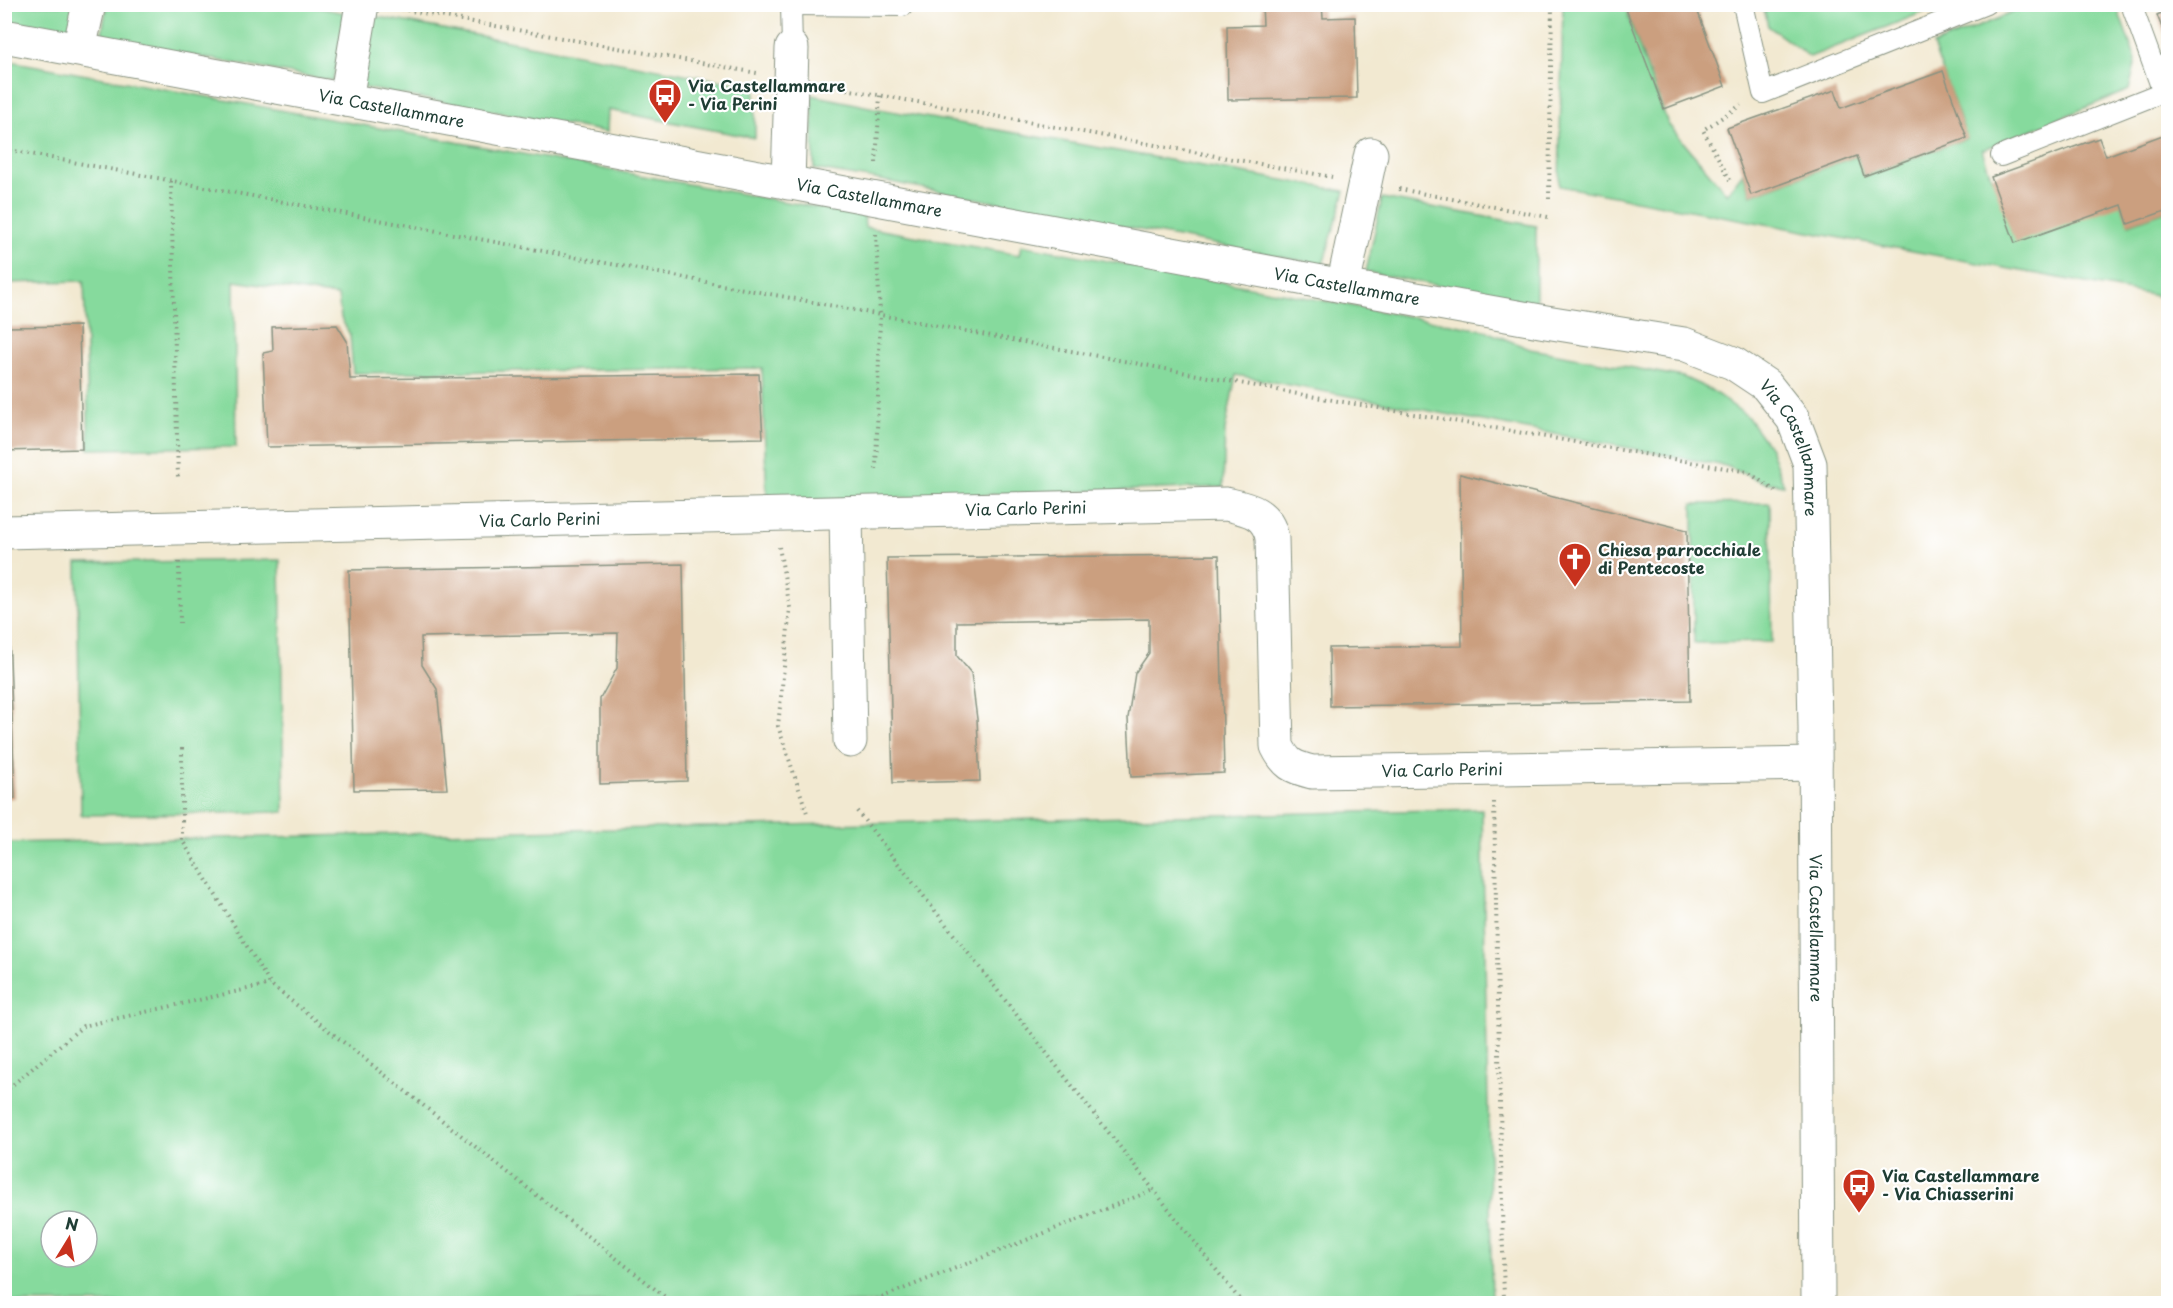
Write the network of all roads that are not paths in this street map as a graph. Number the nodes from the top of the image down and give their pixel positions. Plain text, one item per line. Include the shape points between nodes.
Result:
1 (89, 4) edge
2 (903, 4) edge
3 (1743, 4) edge
4 (1986, 4) edge
5 (2131, 4) edge
6 (791, 5) edge
7 (374, 6) edge
8 (4, 36) edge
9 (792, 48) joint
10 (79, 49) junction
11 (346, 100) junction
12 (1371, 154) dead end
13 (2001, 156) dead end
14 (788, 183) junction
15 (1342, 286) junction
16 (846, 513) junction
17 (4, 532) edge
18 (850, 741) dead end
19 (1815, 764) junction
20 (1818, 1304) edge

1 - 10 street
2 - 6 lane
3 - 4 lane via 1763,93
5 - 13 lane via 2163,93
6 - 9 lane
7 - 11 street
8 - 10 street, Via Castellammare
9 - 14 street
10 - 11 street, Via Castellammare
11 - 14 street, Via Castellammare
12 - 15 street
14 - 15 street, Via Castellammare
15 - 19 street, Via Castellammare via 1684,344 1733,363 1766,385 1793,419 1810,464
16 - 17 street, Via Carlo Perini
16 - 18 street
16 - 19 street, Via Carlo Perini via 1226,504 1261,516 1270,527 1272,538 1277,746 1285,760 1312,772
19 - 20 street, Via Castellammare

